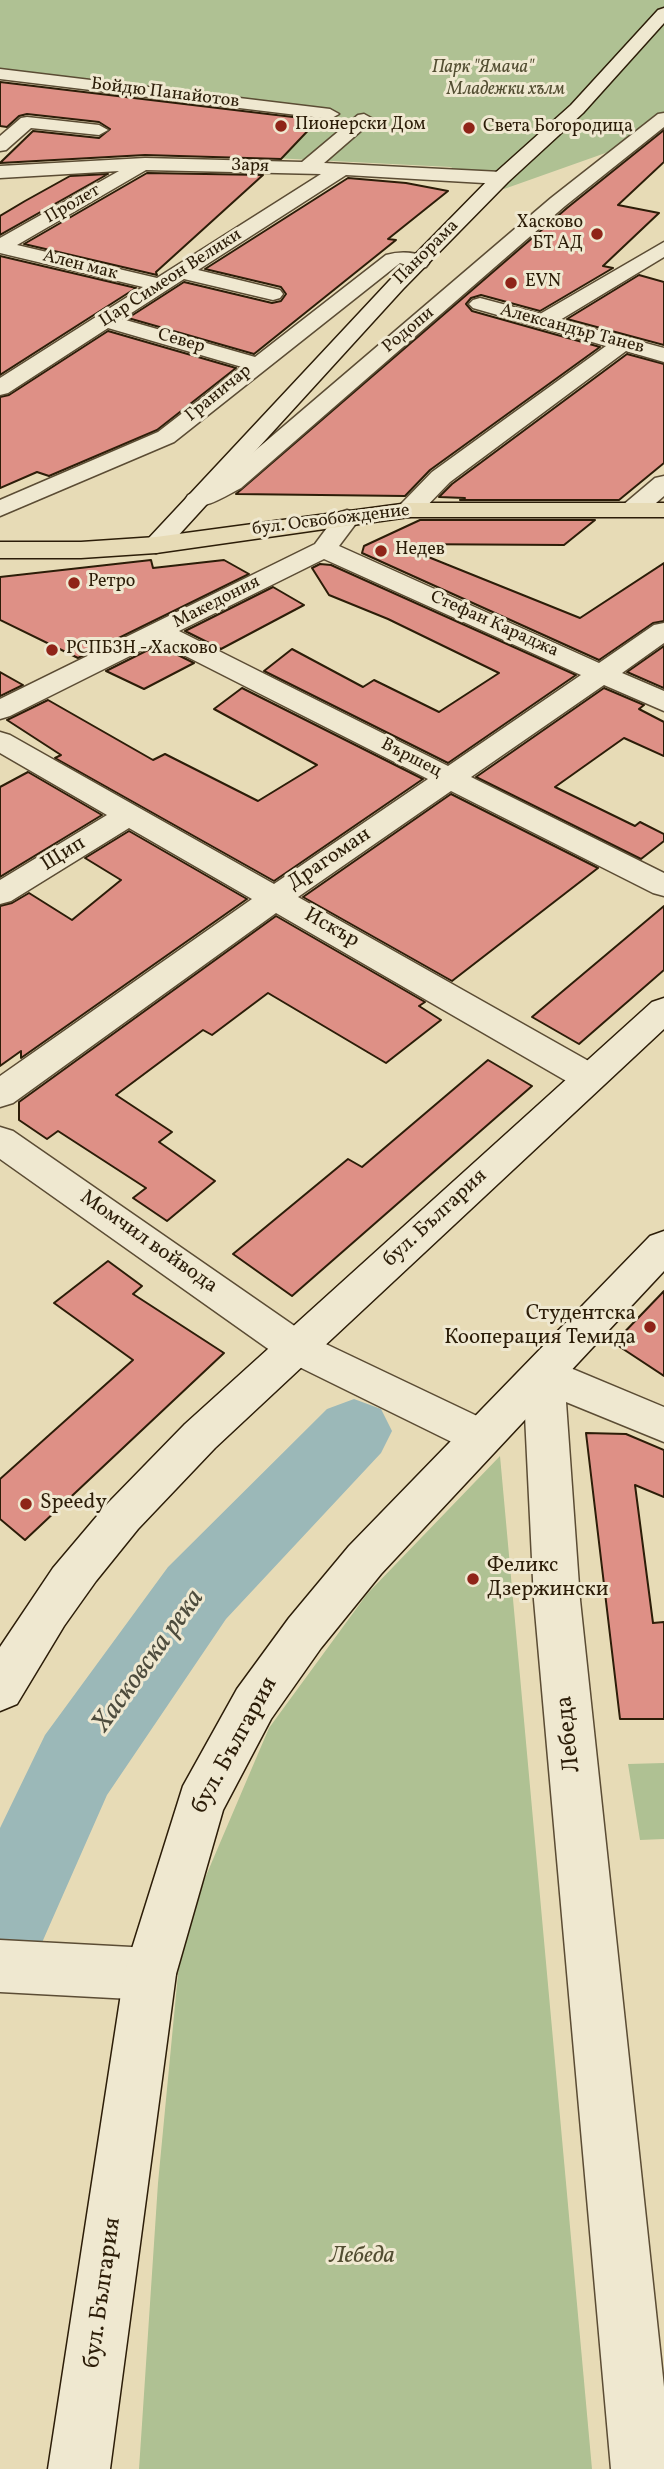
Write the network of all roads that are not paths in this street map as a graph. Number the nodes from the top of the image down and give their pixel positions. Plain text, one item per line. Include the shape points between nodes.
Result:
1 (664, 13) edge
2 (0, 74) edge
3 (330, 114) dead end
4 (664, 118) edge
5 (364, 119) dead end
6 (99, 130) dead end
7 (0, 146) edge
8 (145, 163) junction
9 (307, 169) junction
10 (342, 169) junction
11 (0, 172) edge
12 (501, 178) junction
13 (0, 247) edge
14 (664, 248) edge
15 (419, 262) junction
16 (180, 272) junction
17 (160, 285) junction
18 (273, 294) dead end
19 (480, 304) dead end
20 (106, 321) junction
21 (543, 321) junction
22 (622, 344) junction
23 (664, 355) edge
24 (256, 364) junction
25 (0, 388) edge
26 (664, 483) edge
27 (197, 500) junction
28 (0, 509) edge
29 (409, 510) junction
30 (632, 510) junction
31 (664, 510) edge
32 (347, 518) junction
33 (156, 545) junction
34 (324, 549) junction
35 (0, 550) edge
36 (664, 631) edge
37 (159, 632) junction
38 (602, 674) junction
39 (664, 702) edge
40 (0, 710) edge
41 (0, 741) edge
42 (449, 778) junction
43 (128, 815) junction
44 (664, 886) edge
45 (0, 894) edge
46 (275, 898) junction
47 (664, 1010) edge
48 (588, 1077) junction
49 (0, 1094) edge
50 (0, 1140) edge
51 (664, 1247) edge
52 (295, 1347) junction
53 (544, 1374) junction
54 (664, 1425) edge
55 (481, 1437) junction
56 (14, 1643) edge
57 (0, 1689) edge
58 (0, 1966) edge
59 (150, 1974) junction
60 (79, 2469) edge
61 (642, 2469) edge

1 - 12 street, Панорама via 577,109
2 - 3 street, Бойдю Панайотов
4 - 27 street, Родопи via 558,202 232,483
5 - 9 street
6 - 7 street via 27,122
8 - 9 street, Заря
8 - 11 street, Заря
8 - 13 street, Пролет
9 - 10 street, Заря
10 - 12 street, Заря
10 - 16 street, Цар Симеон Велики
12 - 15 street, Панорама
13 - 17 street, Ален мак
14 - 21 street
15 - 24 street, Граничар via 393,259
15 - 27 street, Панорама
16 - 17 street, Цар Симеон Велики
16 - 18 street
17 - 20 street, Цар Симеон Велики
19 - 21 street, Александър Танев
20 - 24 street, Север
20 - 25 street, Цар Симеон Велики
21 - 22 street, Александър Танев
22 - 23 street, Александър Танев
22 - 29 street via 441,477
24 - 28 street, Граничар via 166,437
26 - 30 street
27 - 33 street, Родопи
29 - 30 main road, бул. Освобождение
29 - 32 main road, бул. Освобождение
30 - 31 main road, бул. Освобождение
32 - 33 main road, бул. Освобождение
32 - 34 street, Македония
33 - 35 main road, бул. Освобождение
34 - 37 street, Македония
34 - 38 street, Стефан Караджа
36 - 38 street, Драгоман
37 - 40 street, Македония
37 - 42 street, Вършец
38 - 39 street, Стефан Караджа
38 - 42 street, Драгоман
41 - 43 street, Искър
42 - 44 street, Вършец
42 - 46 street, Драгоман
43 - 45 street, Щип
43 - 46 street, Искър
46 - 48 street, Искър
46 - 49 street, Драгоман
47 - 48 street, бул. България
48 - 52 street, бул. България
50 - 52 street, Момчил войвода
51 - 53 street, бул. България
52 - 55 street, Момчил войвода
52 - 56 street, бул. България via 144,1494
53 - 54 street
53 - 55 street, бул. България
53 - 61 street, Лебеда via 556,1600
55 - 59 street, бул. България via 365,1560 254,1704 200,1803
56 - 57 street, бул. България
58 - 59 street
59 - 60 street, бул. България

